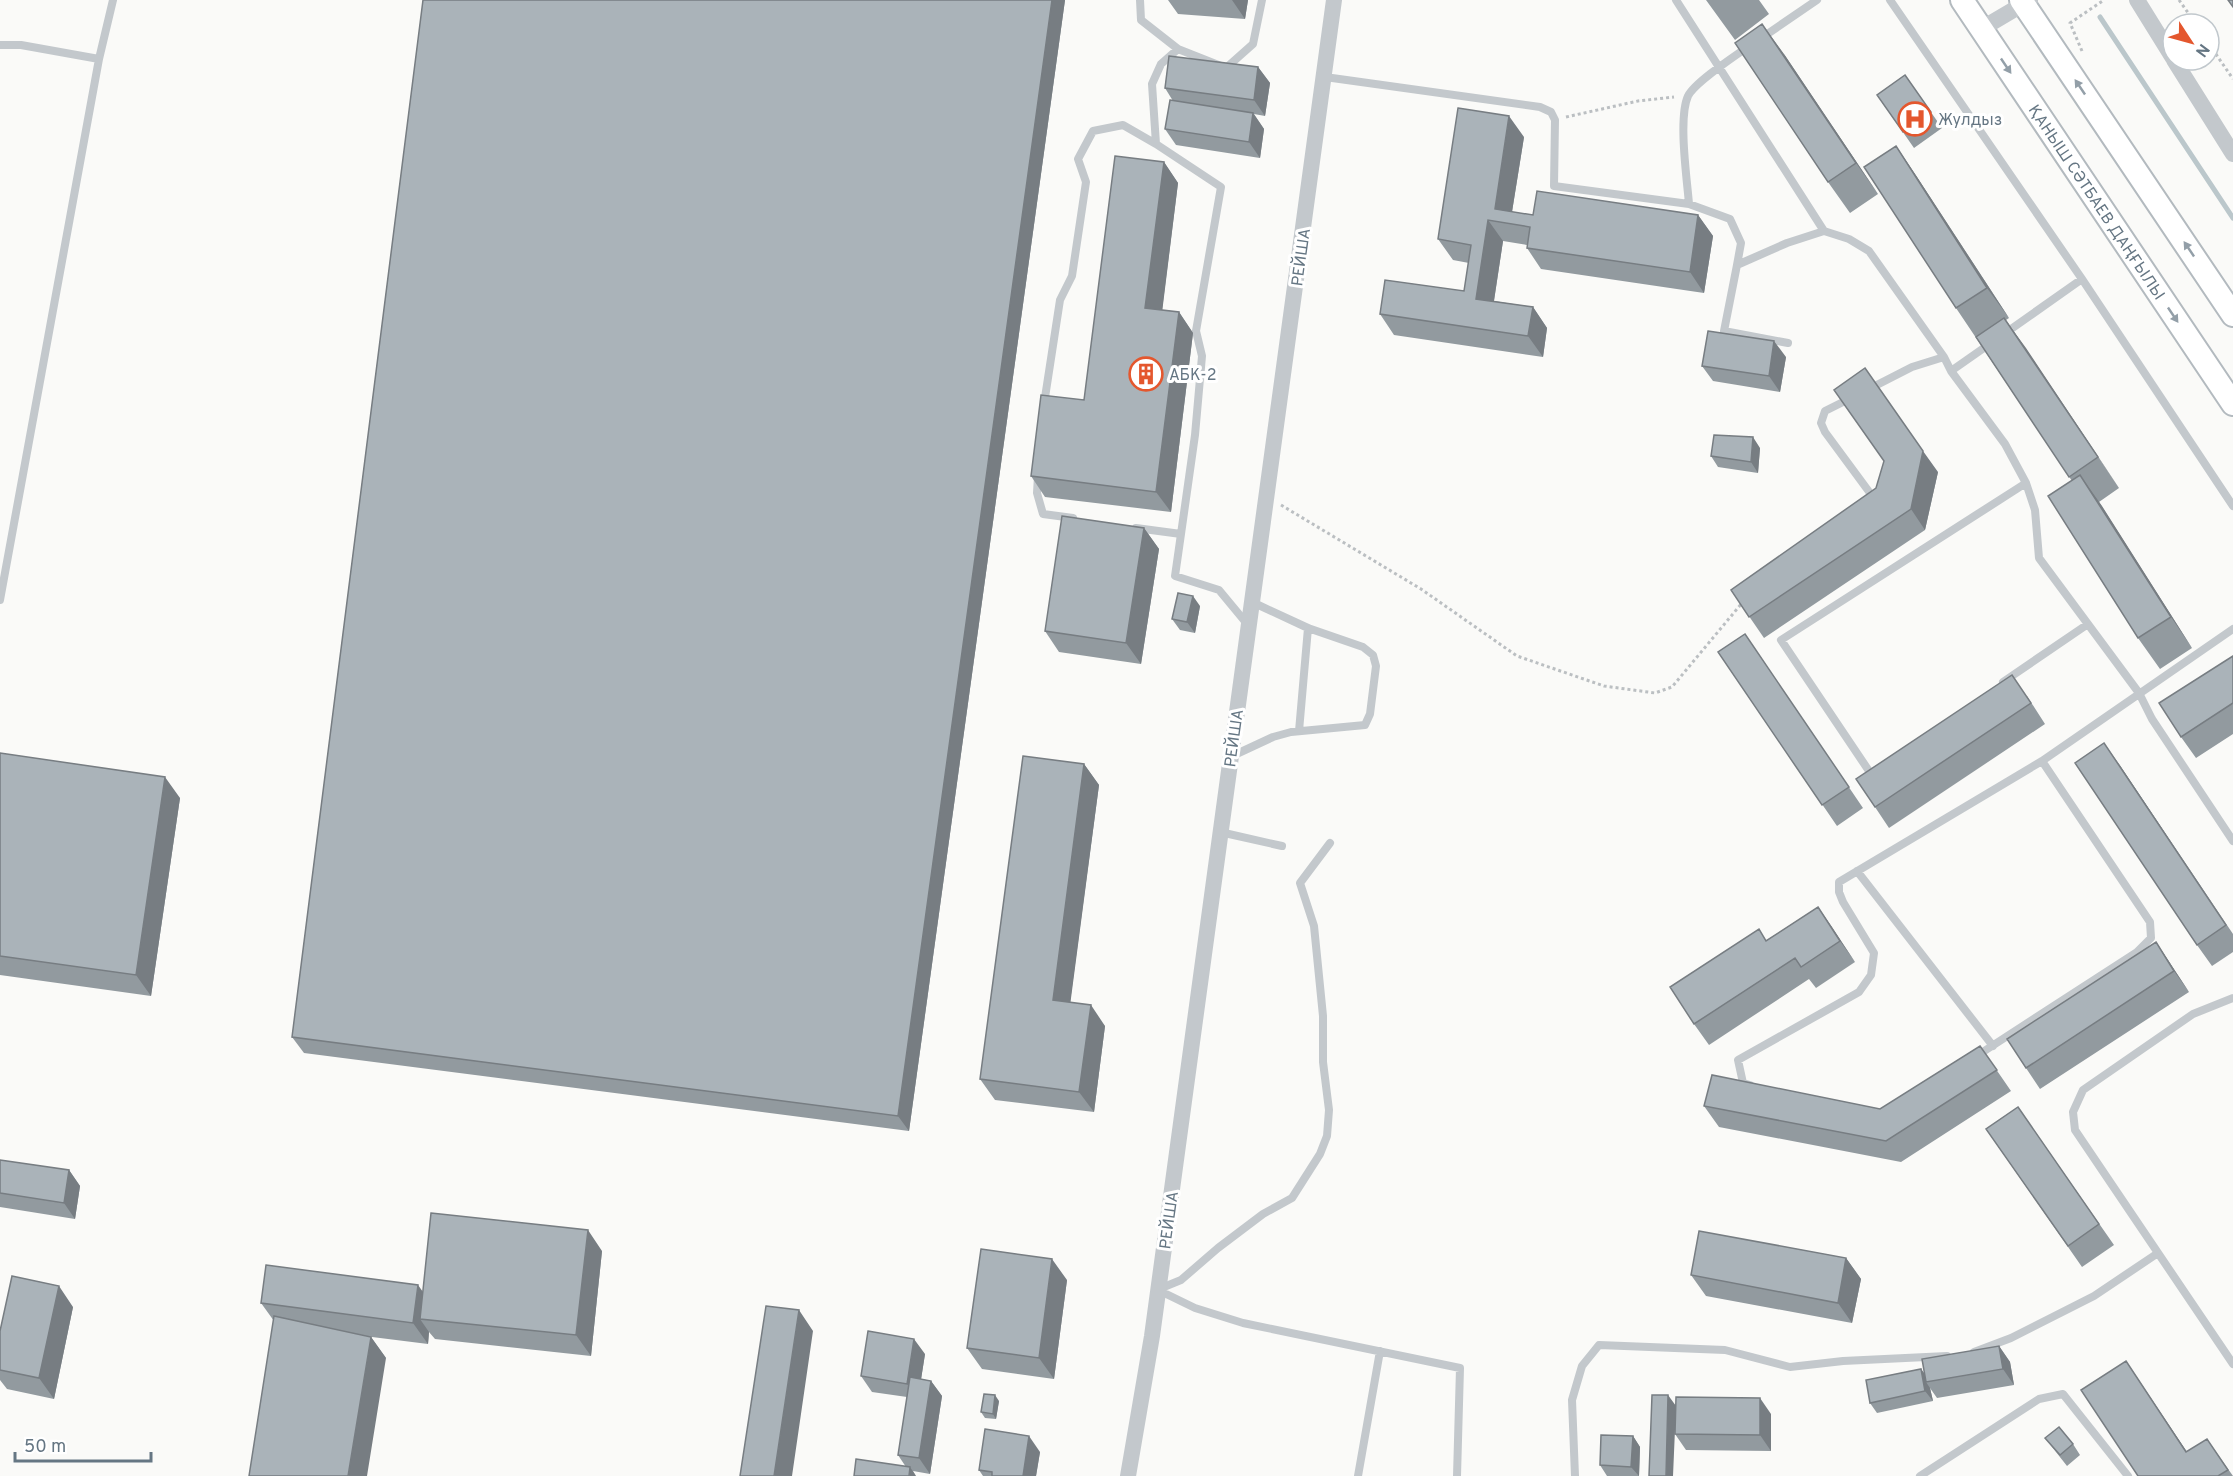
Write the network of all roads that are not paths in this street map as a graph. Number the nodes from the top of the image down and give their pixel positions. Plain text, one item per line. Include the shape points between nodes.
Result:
1 (113, 0) edge
2 (1140, 0) edge
3 (1262, 0) edge
4 (1334, 0) edge
5 (1676, 0) edge
6 (1817, 0) edge
7 (1890, 0) edge
8 (1962, 0) edge
9 (2137, 0) edge
10 (2025, 1) edge
11 (1981, 29) junction
12 (2161, 38) edge
13 (0, 45) edge
14 (1178, 50) junction
15 (99, 59) junction
16 (1719, 67) junction
17 (2182, 72) edge
18 (1324, 77) junction
19 (1156, 144) junction
20 (2233, 154) edge
21 (1689, 204) junction
22 (1824, 231) junction
23 (1737, 265) junction
24 (2082, 279) junction
25 (2233, 315) edge
26 (1788, 343) dead end
27 (1944, 357) junction
28 (1951, 371) junction
29 (2233, 404) edge
30 (1043, 413) edge
31 (1038, 470) edge
32 (2026, 483) junction
33 (2233, 506) edge
34 (1864, 513) edge
35 (1087, 521) edge
36 (1130, 527) edge
37 (1181, 534) junction
38 (0, 600) edge
39 (1252, 602) junction
40 (2088, 624) junction
41 (1248, 625) junction
42 (1308, 628) junction
43 (2233, 629) edge
44 (1994, 689) edge
45 (2139, 693) junction
46 (1299, 731) junction
47 (1230, 757) junction
48 (2042, 761) junction
49 (1880, 767) edge
50 (1220, 832) junction
51 (2233, 841) edge
52 (1330, 843) dead end
53 (1282, 846) dead end
54 (1857, 871) junction
55 (2233, 998) edge
56 (1993, 1046) junction
57 (1965, 1064) edge
58 (1754, 1086) edge
59 (2158, 1253) junction
60 (1158, 1290) junction
61 (1380, 1351) junction
62 (1967, 1355) edge
63 (1956, 1356) edge
64 (2233, 1364) edge
65 (1128, 1476) edge
66 (1358, 1476) edge
67 (1457, 1476) edge
68 (1575, 1476) edge
69 (1920, 1476) edge
70 (2128, 1476) edge

1 - 15 lane
2 - 14 lane via 1141,20
3 - 14 lane via 1253,44 1226,68
4 - 18 street, РЕЙША
5 - 16 lane
6 - 16 lane
7 - 24 lane
8 - 11 main road, ҚАНЫШ СӘТБАЕВ ДАҢҒЫЛЫ
9 - 12 street
10 - 11 street
25 -> 10 main road
11 -> 29 main road, ҚАНЫШ СӘТБАЕВ ДАҢҒЫЛЫ
13 - 15 lane
14 - 19 lane via 1161,64 1152,84
15 - 38 lane
16 - 21 lane via 1688,95 1684,117
16 - 22 lane
17 - 20 street
18 - 21 lane via 1540,107 1551,112 1555,120 1554,186
18 - 39 street, РЕЙША
19 - 30 lane via 1123,125 1093,131 1078,159 1086,182 1072,276 1060,300
19 - 37 lane via 1221,187 1196,331 1202,356
21 - 23 lane via 1730,219 1741,243
22 - 23 lane
22 - 27 lane via 1850,239 1869,251
23 - 26 lane via 1724,331
24 - 28 lane
24 - 33 lane
27 - 28 lane
27 - 34 lane via 1912,367 1825,411 1821,423 1825,432 1870,493
28 - 32 lane via 2004,444
31 - 35 lane via 1037,493 1043,514
32 - 40 lane via 2036,510 2039,558
32 - 49 lane via 1781,640 1870,774
36 - 37 lane
37 - 41 lane via 1175,576 1219,590
39 - 41 street, РЕЙША
39 - 42 lane
40 - 44 lane
40 - 45 lane
41 - 47 street, РЕЙША
42 - 46 lane
42 - 46 lane via 1363,647 1373,655 1376,666 1371,714 1365,724
43 - 45 lane
45 - 48 lane
45 - 51 lane
46 - 47 lane
47 - 50 street, РЕЙША
48 - 54 lane
48 - 56 lane via 2150,922 2151,938 2137,952
50 - 53 lane
50 - 60 street, РЕЙША
52 - 60 lane via 1300,883 1314,926 1329,1110 1327,1136 1292,1198 1263,1214 1181,1280
54 - 56 lane
54 - 58 lane via 1839,882 1839,892 1874,953 1871,975 1859,992 1738,1060 1743,1083
55 - 59 lane via 2193,1014 2083,1090 2073,1112 2074,1130
56 - 57 lane
59 - 62 lane via 2094,1296 2011,1338
59 - 64 lane
60 - 61 lane via 1195,1308 1243,1323
60 - 65 street, РЕЙША
61 - 66 lane
61 - 67 lane via 1460,1368
63 - 68 lane via 1790,1367 1725,1350 1599,1345 1582,1366 1572,1400
69 - 70 lane via 2039,1399 2063,1394

